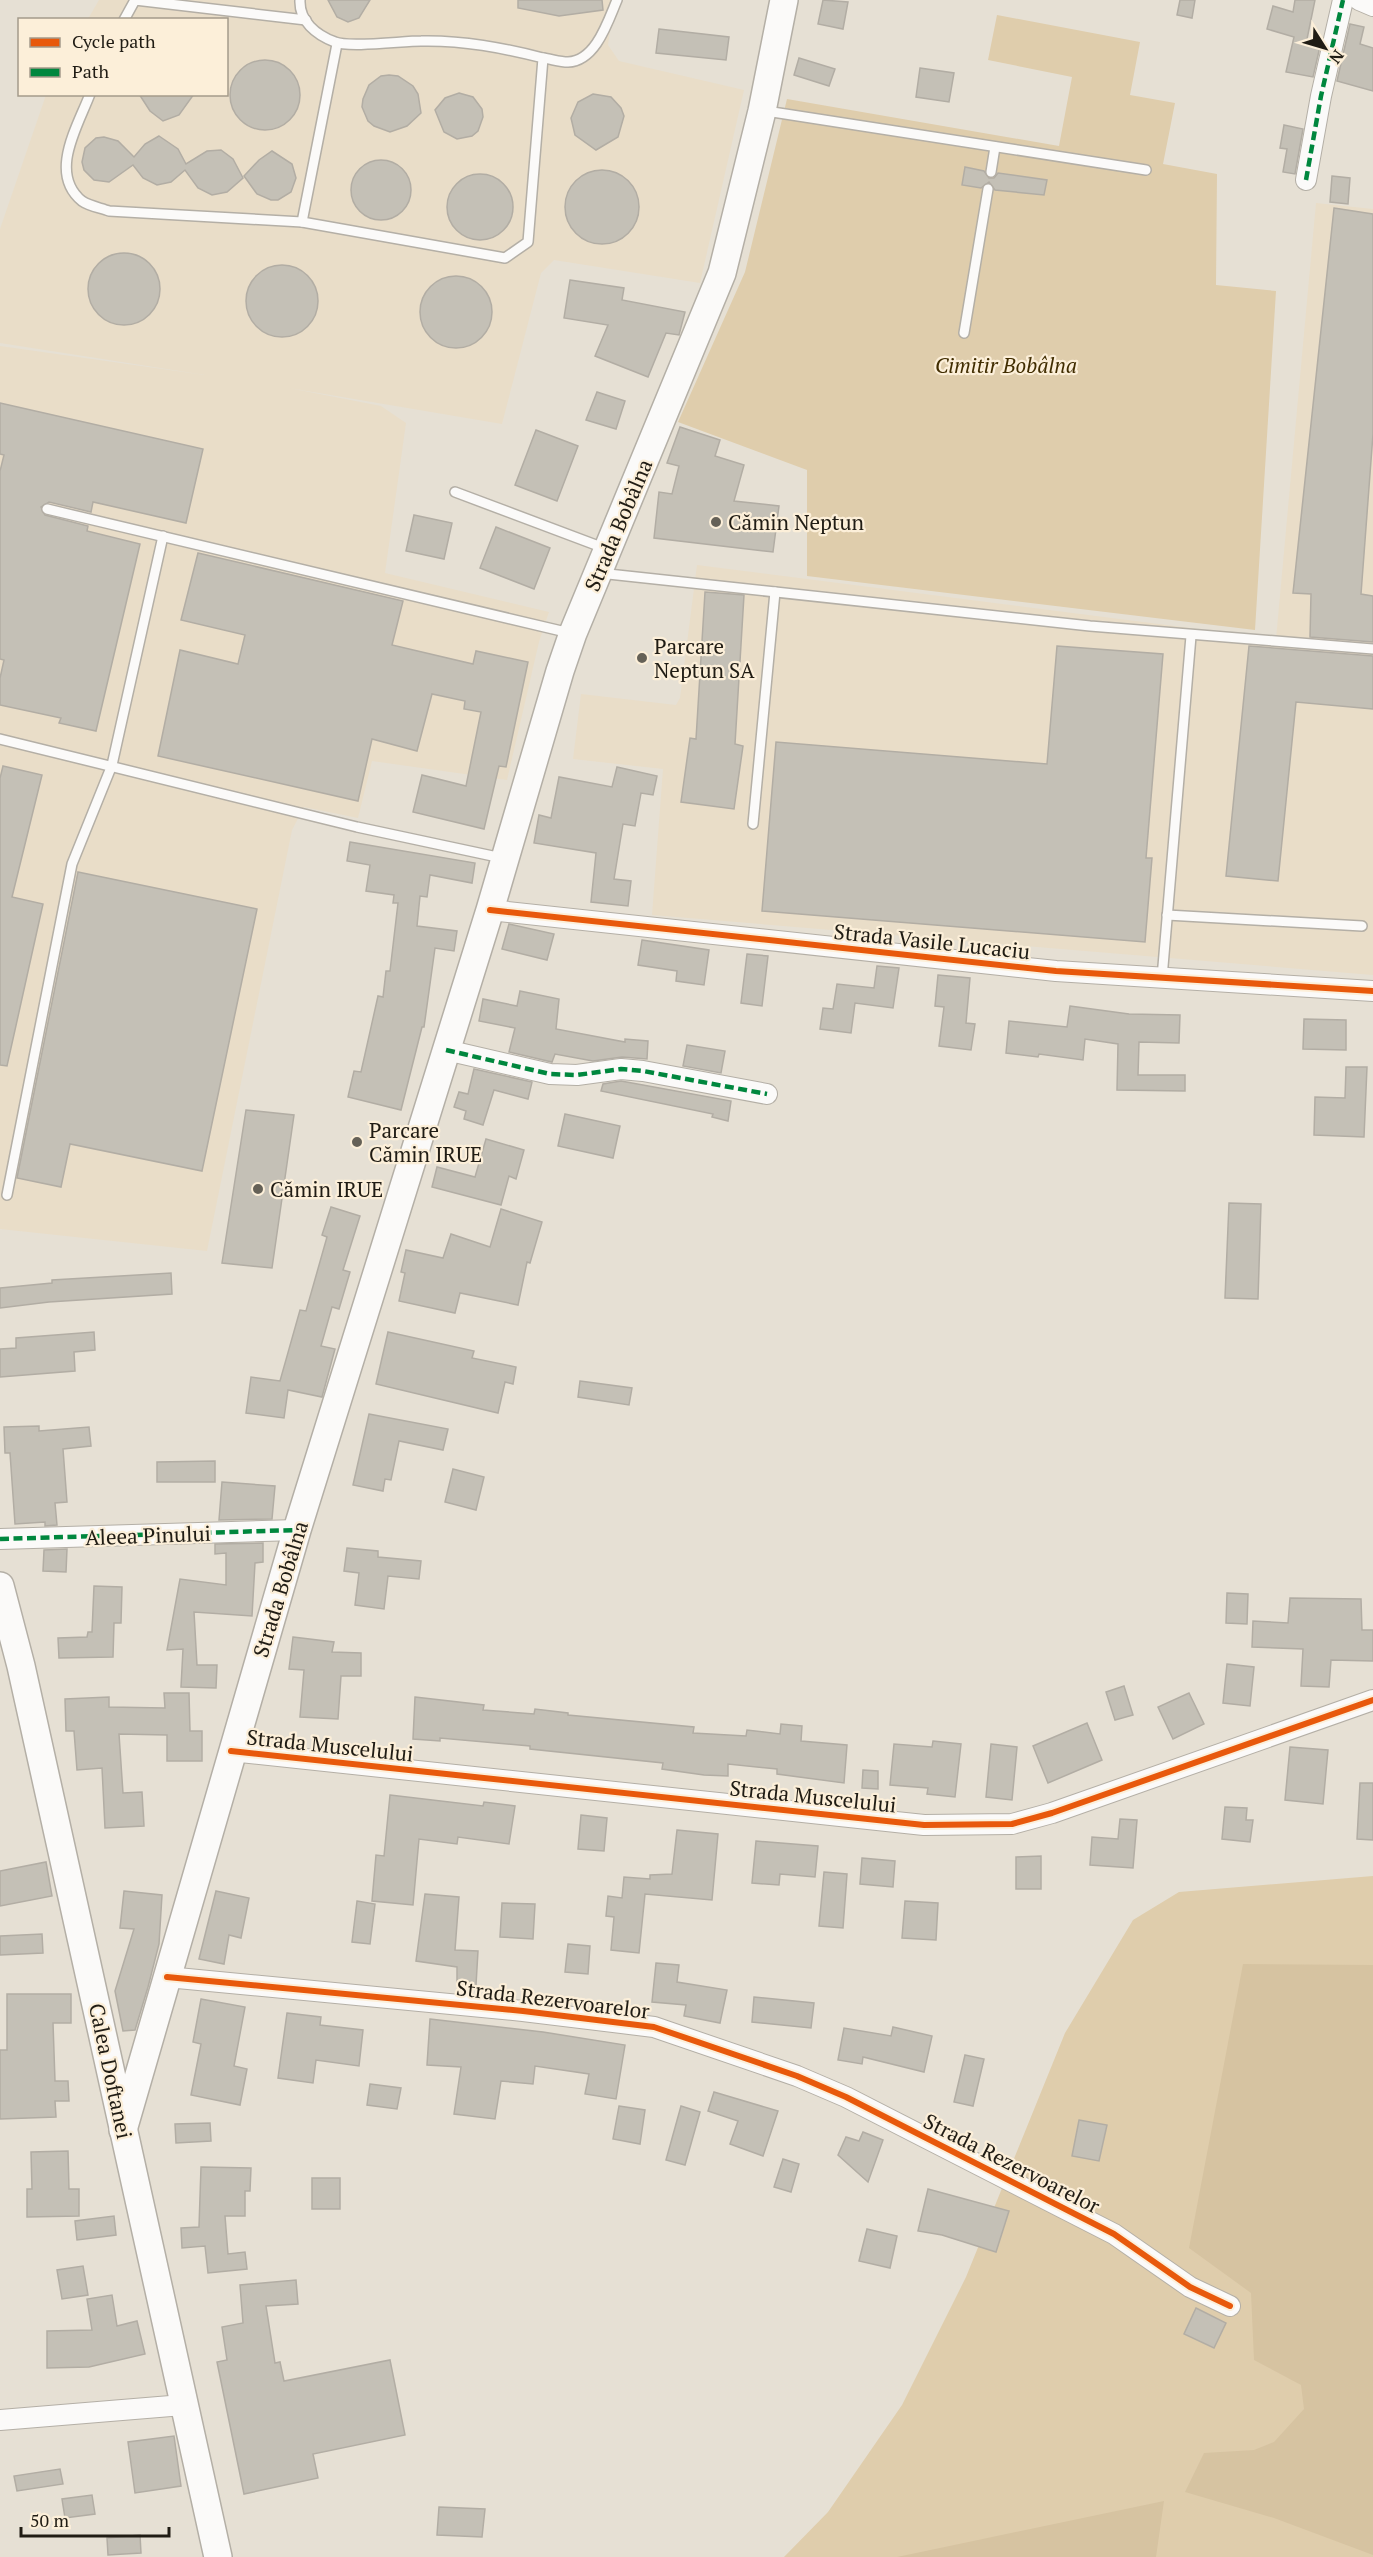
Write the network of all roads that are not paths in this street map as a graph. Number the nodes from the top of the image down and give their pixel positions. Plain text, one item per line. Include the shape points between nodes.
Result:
1 (300, 0) edge
2 (617, 0) edge
3 (784, 0) edge
4 (1343, 0) edge
5 (1359, 0) edge
6 (1373, 6) edge
7 (125, 18) edge
8 (306, 20) junction
9 (337, 44) junction
10 (543, 58) junction
11 (89, 96) edge
12 (762, 111) junction
13 (995, 147) junction
14 (1146, 170) dead end
15 (991, 172) dead end
16 (1306, 180) dead end
17 (988, 189) dead end
18 (302, 222) junction
19 (964, 333) dead end
20 (455, 492) dead end
21 (47, 509) dead end
22 (163, 536) junction
23 (602, 561) junction
24 (775, 592) junction
25 (573, 633) junction
26 (1191, 636) junction
27 (1373, 649) edge
28 (0, 739) edge
29 (112, 765) junction
30 (753, 824) dead end
31 (505, 859) junction
32 (489, 910) junction
33 (1167, 915) junction
34 (1362, 926) dead end
35 (1162, 980) junction
36 (1373, 991) edge
37 (446, 1050) junction
38 (767, 1094) dead end
39 (7, 1195) dead end
40 (297, 1530) junction
41 (0, 1539) edge
42 (0, 1586) edge
43 (1373, 1700) edge
44 (231, 1751) junction
45 (167, 1977) junction
46 (123, 2130) junction
47 (1230, 2306) dead end
48 (183, 2404) junction
49 (0, 2420) edge
50 (218, 2557) edge

1 - 8 lane via 300,11
2 - 10 lane via 603,33 588,53 570,62
3 - 12 main road, Strada Bobâlna
4 - 16 street
5 - 6 street
7 - 8 lane via 135,0
8 - 9 lane via 314,31
9 - 10 lane via 423,41 489,45
9 - 18 lane
10 - 18 lane via 528,242 505,258
11 - 18 lane via 66,158 66,179 83,202 109,211
12 - 13 lane
12 - 23 main road, Strada Bobâlna via 722,273
13 - 14 lane
13 - 15 lane
17 - 19 lane
20 - 23 lane
21 - 22 lane
22 - 25 lane
22 - 29 lane
23 - 24 lane
23 - 25 main road, Strada Bobâlna
24 - 26 lane
24 - 30 lane
25 - 31 main road, Strada Bobâlna
26 - 27 lane
26 - 33 lane
28 - 29 lane
29 - 31 lane via 357,827
29 - 39 lane via 72,864
31 - 32 main road, Strada Bobâlna
32 - 35 street, Strada Vasile Lucaciu
32 - 37 main road, Strada Bobâlna
33 - 34 lane
33 - 35 lane
35 - 36 street, Strada Vasile Lucaciu
37 - 38 street via 550,1074 643,1071
37 - 40 main road, Strada Bobâlna
40 - 41 street, Aleea Pinului
40 - 44 main road, Strada Bobâlna
42 - 46 main road, Calea Doftanei via 24,1677
43 - 44 street, Strada Muscelului via 1052,1813 989,1826 924,1825
44 - 45 main road, Strada Bobâlna
45 - 46 main road, Strada Bobâlna
45 - 47 street, Strada Rezervoarelor via 654,2027 846,2097 1114,2234 1190,2287
46 - 48 main road, Calea Doftanei
48 - 49 street
48 - 50 main road, Calea Doftanei

